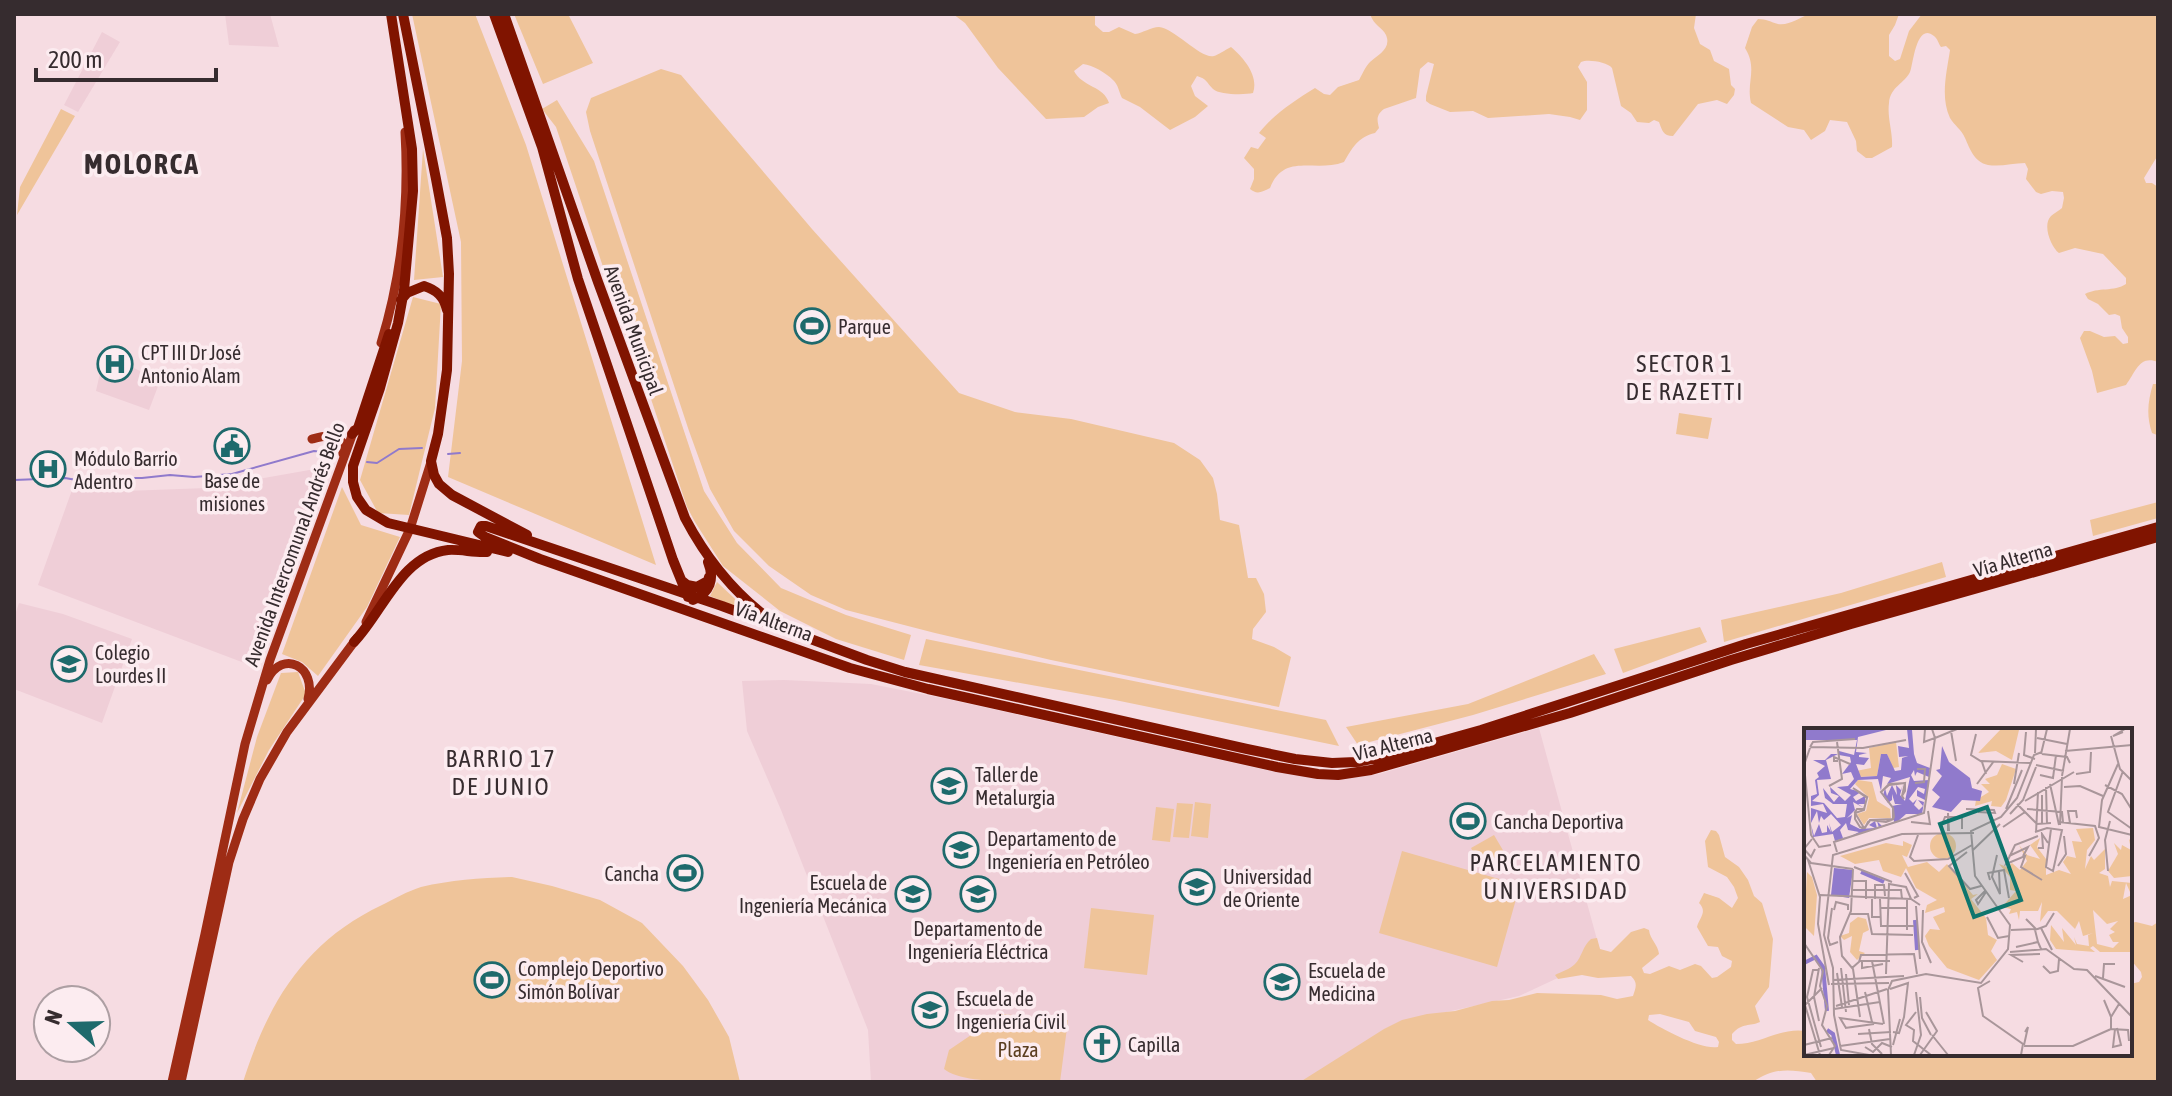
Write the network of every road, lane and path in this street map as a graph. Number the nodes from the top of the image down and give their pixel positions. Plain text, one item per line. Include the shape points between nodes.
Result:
1 (391, 14) edge
2 (403, 14) edge
3 (494, 14) edge
4 (504, 14) edge
5 (402, 89) junction
6 (402, 298) junction
7 (449, 324) junction
8 (352, 434) junction
9 (312, 439) dead end
10 (431, 461) junction
11 (341, 466) junction
12 (2158, 527) edge
13 (410, 529) junction
14 (2158, 537) edge
15 (701, 546) junction
16 (557, 551) junction
17 (505, 552) junction
18 (540, 559) junction
19 (673, 560) junction
20 (711, 573) junction
21 (682, 581) junction
22 (650, 582) junction
23 (691, 598) junction
24 (659, 600) junction
25 (702, 614) junction
26 (781, 628) junction
27 (354, 642) junction
28 (260, 694) junction
29 (303, 710) junction
30 (172, 1082) edge
31 (181, 1082) edge

1 - 5 highway, Avenida Intercomunal Andrés Bello
2 - 7 highway via 447,238
3 - 19 highway, Avenida Municipal via 542,147 578,279
4 - 15 highway, Avenida Municipal via 656,442
5 - 6 highway via 413,191
5 - 8 main road, Avenida Intercomunal Andrés Bello via 406,213 386,327
6 - 7 highway via 424,286 437,292 444,298
6 - 8 highway
6 - 13 highway via 380,388 353,466 353,482 357,497 372,515
7 - 10 highway via 447,370
8 - 11 main road, Avenida Intercomunal Andrés Bello
9 - 11 main road via 323,435 340,440
10 - 13 main road
10 - 16 highway via 444,490
11 - 28 main road, Avenida Intercomunal Andrés Bello
12 - 26 highway, Vía Alterna via 1746,644 1481,730 1356,762 1312,761 1247,749 944,681
13 - 17 highway
13 - 27 main road
14 - 25 highway, Vía Alterna via 1851,624 1467,744 1338,775 1277,767 928,689 850,668
15 - 20 highway
15 - 26 highway, Avenida Municipal via 722,576
16 - 18 highway via 483,525 479,528 485,537
16 - 22 highway, Vía Alterna
17 - 18 highway
17 - 27 highway via 445,550 419,561
18 - 24 highway, Vía Alterna
19 - 21 highway, Avenida Municipal
19 - 22 highway via 669,581
20 - 21 highway via 697,587
20 - 23 highway via 710,587
21 - 23 highway, Avenida Municipal
22 - 23 highway, Vía Alterna
23 - 24 highway
23 - 25 highway
23 - 26 highway, Vía Alterna
24 - 25 highway, Vía Alterna
27 - 29 main road
28 - 29 main road via 271,672 288,663 299,666 311,688
28 - 30 main road, Avenida Intercomunal Andrés Bello
29 - 31 main road via 260,779 243,819

